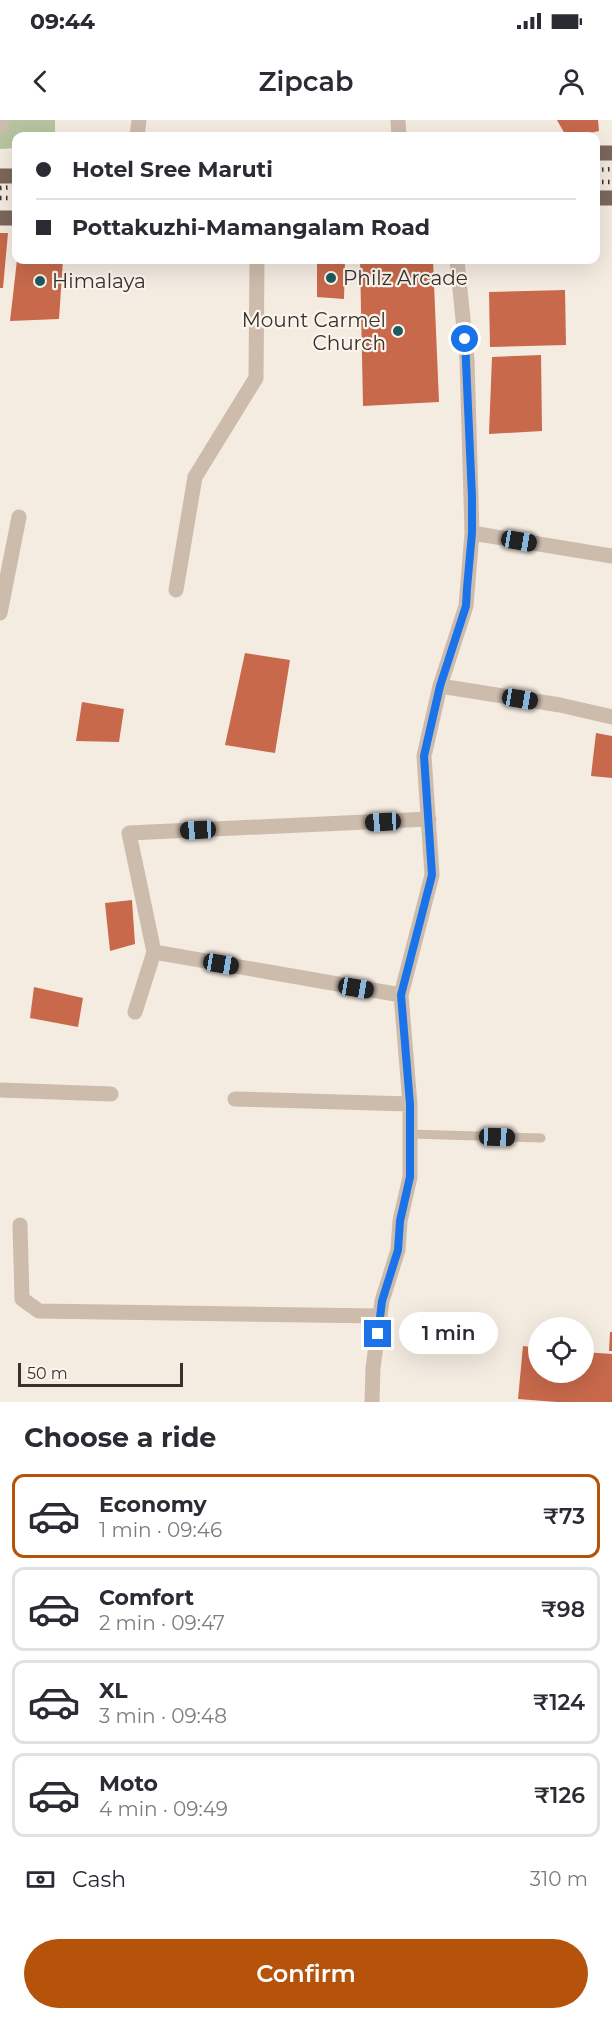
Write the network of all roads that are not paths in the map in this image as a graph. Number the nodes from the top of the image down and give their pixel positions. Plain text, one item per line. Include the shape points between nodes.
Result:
1 (2, 120) edge
2 (0, 127) edge
3 (258, 264) edge
4 (457, 264) edge
5 (19, 517) dead end
6 (472, 533) junction
7 (612, 556) edge
8 (176, 590) dead end
9 (0, 613) edge
10 (440, 686) junction
11 (612, 717) edge
12 (429, 819) junction
13 (154, 952) junction
14 (401, 995) junction
15 (135, 1012) dead end
16 (0, 1090) edge
17 (111, 1094) dead end
18 (236, 1098) dead end
19 (410, 1104) junction
20 (410, 1134) junction
21 (541, 1138) dead end
22 (20, 1225) dead end
23 (380, 1316) junction
24 (372, 1402) edge

1 - 2 street
3 - 8 street via 256,378 195,477
4 - 6 street via 467,359
5 - 9 street
6 - 7 street
6 - 10 street via 466,606
10 - 11 street
10 - 12 street via 424,756
12 - 13 street via 129,833
12 - 14 street via 432,875
13 - 14 street
13 - 15 street
14 - 19 street
16 - 17 street
18 - 19 street
19 - 20 street
20 - 21 lane
20 - 23 street via 410,1177 398,1250
22 - 23 street via 22,1299 39,1311
23 - 24 street

